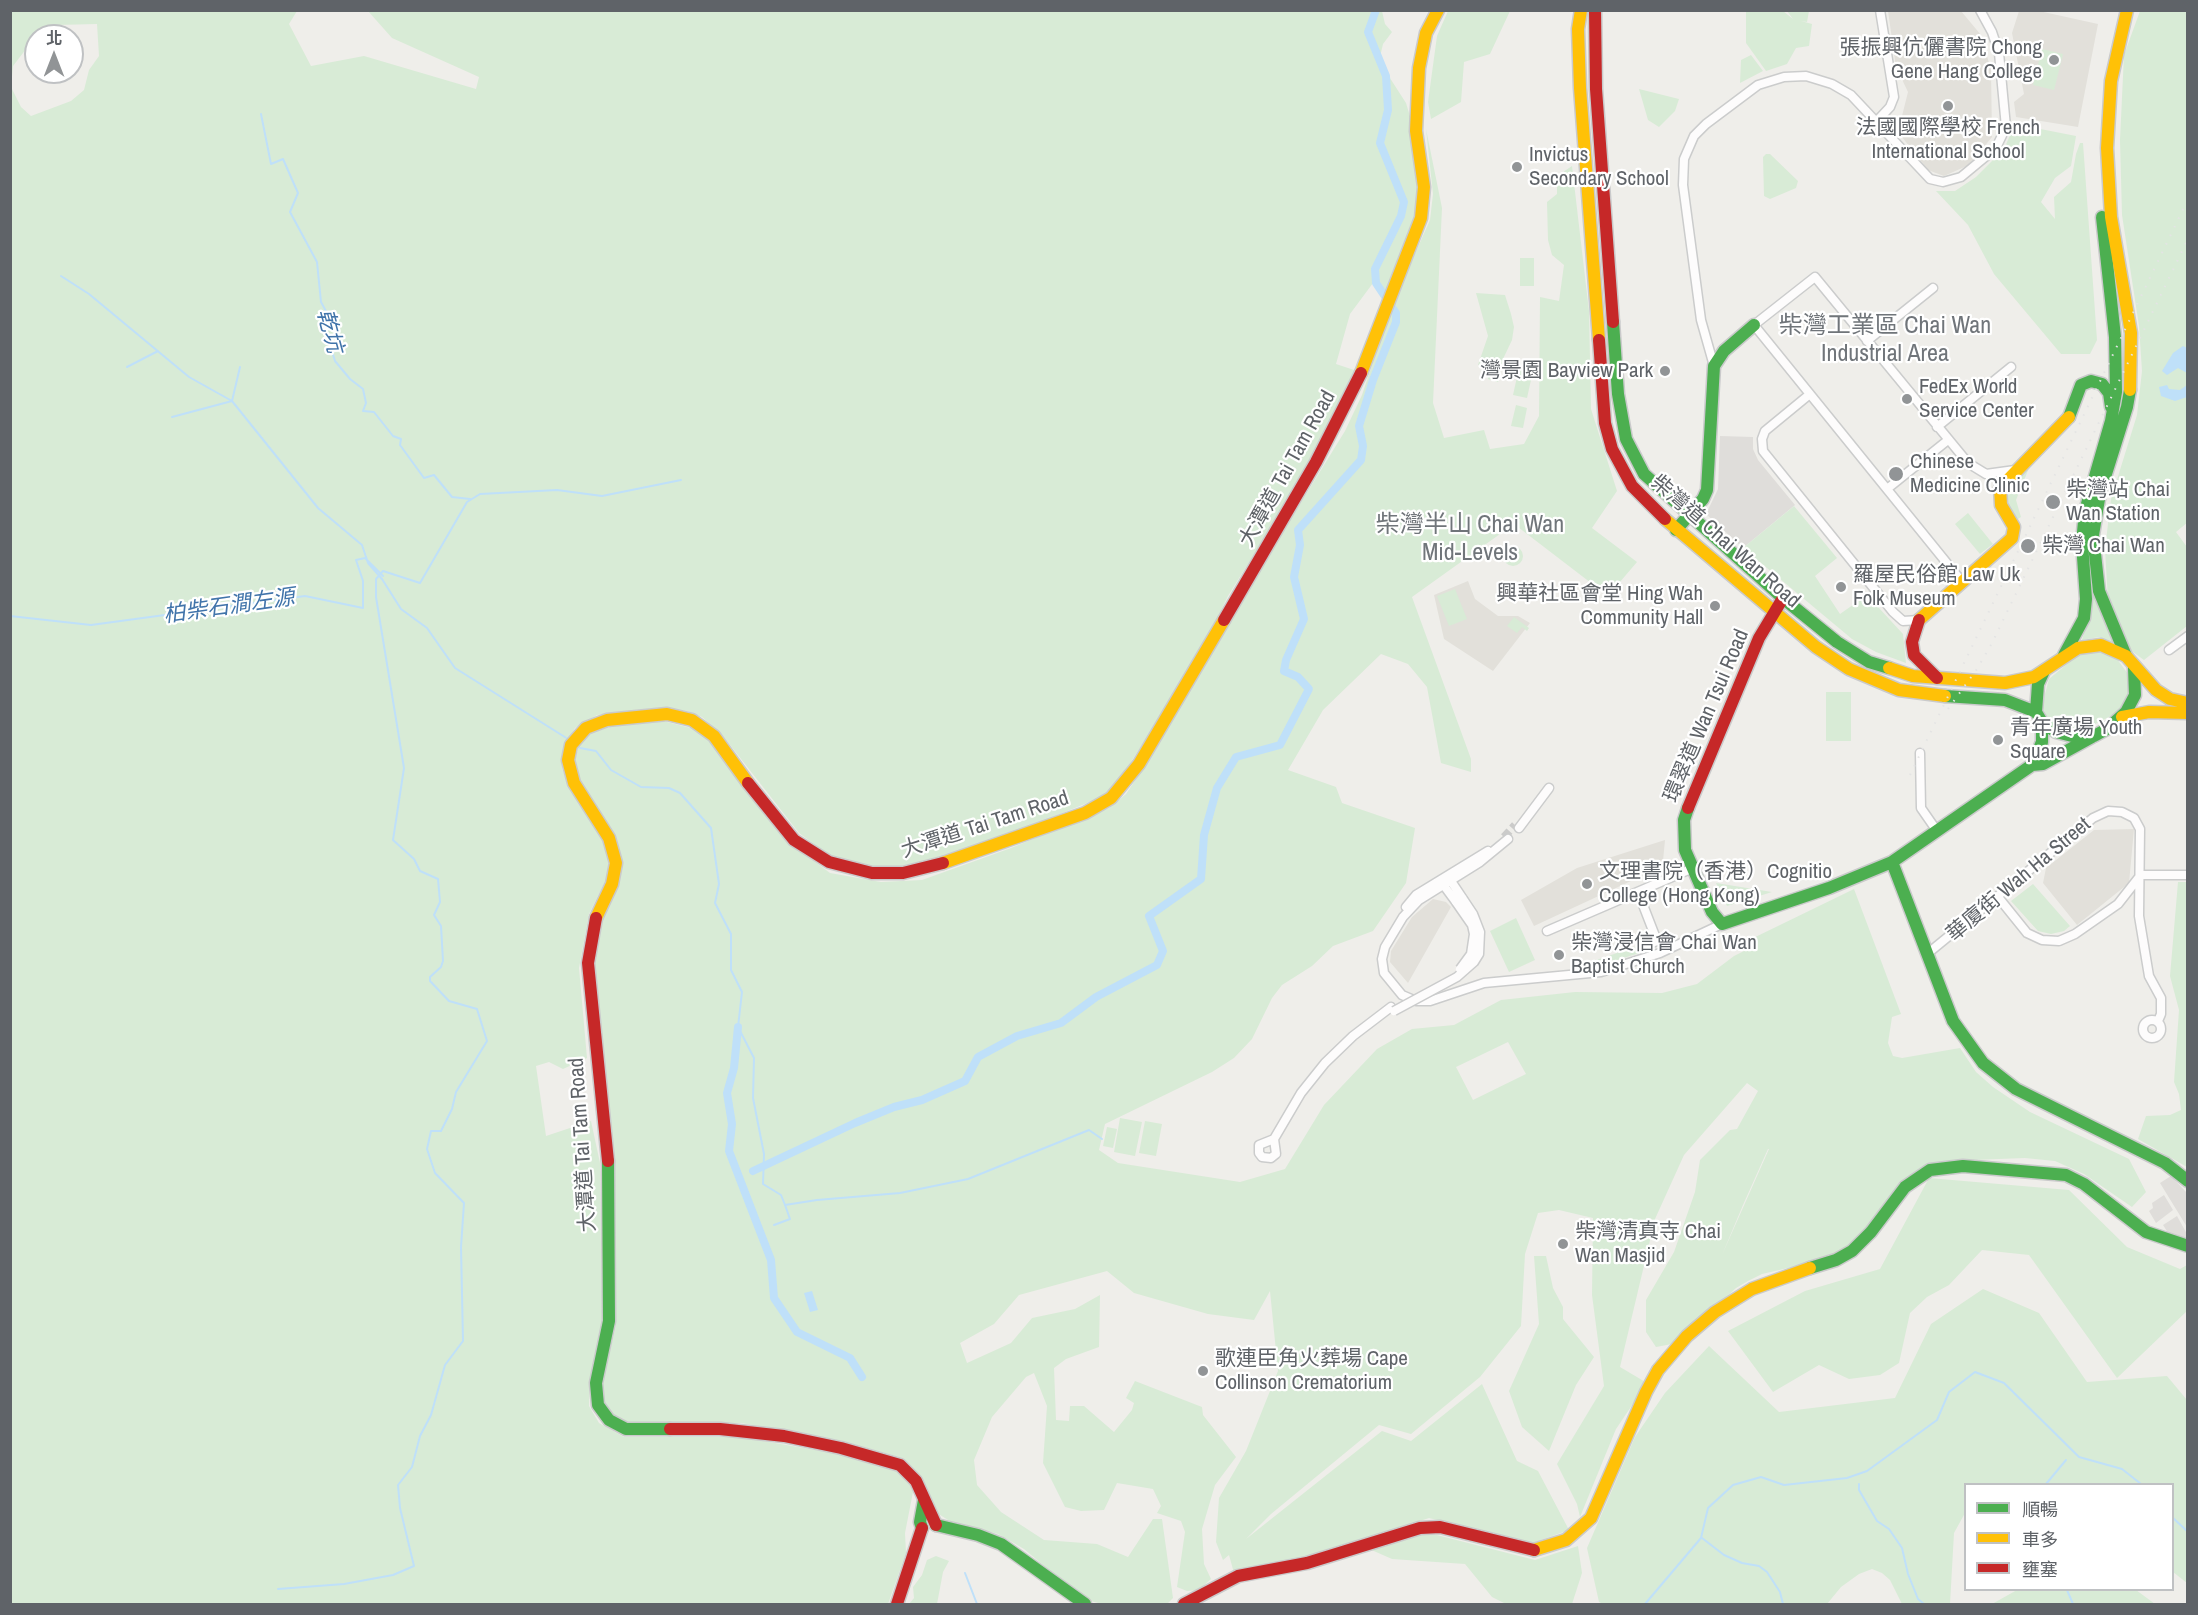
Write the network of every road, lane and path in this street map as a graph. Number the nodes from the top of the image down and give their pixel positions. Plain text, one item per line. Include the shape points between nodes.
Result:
1 (1438, 10) edge
2 (1581, 10) edge
3 (1595, 10) edge
4 (1880, 10) edge
5 (1980, 10) edge
6 (2116, 10) edge
7 (2127, 10) edge
8 (1876, 122) junction
9 (1933, 288) dead end
10 (1754, 325) junction
11 (1867, 341) junction
12 (1714, 366) junction
13 (2011, 367) dead end
14 (1810, 394) junction
15 (2112, 421) junction
16 (1937, 427) junction
17 (1948, 440) junction
18 (2015, 470) junction
19 (1887, 489) junction
20 (1687, 516) junction
21 (1676, 530) junction
22 (1963, 582) junction
23 (1783, 598) junction
24 (1773, 611) junction
25 (1918, 620) junction
26 (2187, 636) edge
27 (2169, 650) dead end
28 (2064, 656) junction
29 (2130, 661) junction
30 (2044, 671) junction
31 (1937, 678) junction
32 (2187, 703) edge
33 (2187, 713) edge
34 (2039, 717) junction
35 (2122, 717) junction
36 (2094, 736) junction
37 (1920, 753) dead end
38 (2032, 765) junction
39 (1549, 788) dead end
40 (1518, 825) tunnel mouth
41 (1937, 831) junction
42 (1506, 838) tunnel mouth
43 (1892, 862) junction
44 (1693, 868) junction
45 (2140, 876) junction
46 (2187, 876) edge
47 (1446, 881) junction
48 (1638, 891) junction
49 (1998, 897) junction
50 (1722, 924) junction
51 (1547, 931) dead end
52 (1656, 941) dead end
53 (1927, 954) junction
54 (2158, 1022) dead end
55 (1275, 1138) dead end
56 (2187, 1180) edge
57 (2187, 1246) edge
58 (928, 1522) junction
59 (897, 1605) edge
60 (1085, 1605) edge
61 (1184, 1605) edge

1 - 58 main road, 大潭道 Tai Tam Road via 1426,33 1419,68 1416,131 1424,187 1421,218 1356,385 1321,453 1140,764 1116,793 1085,813 941,864 903,873 872,873 837,865 794,840 714,736 692,720 667,714 607,720 586,728 571,745 568,760 574,783 609,838 616,863 612,884 594,923 588,963 608,1166 609,1321 596,1383 598,1405 609,1420 626,1429 751,1432 800,1439 890,1461 912,1474 924,1500
2 - 21 main road, 柴灣道 Chai Wan Road via 1580,88 1605,423 1612,449 1632,486
3 - 20 main road, 柴灣道 Chai Wan Road via 1596,89 1621,420 1644,474
4 - 8 street via 1894,97
5 - 8 street via 1999,53 2006,108 2005,133 1996,148 1961,177 1938,182 1923,174
6 - 15 main road via 2102,80 2097,152 2116,351
7 - 29 main road via 2111,81 2107,148 2112,217 2131,333 2132,374 2127,407 2100,493 2093,535 2099,591
8 - 12 street via 1839,87 1795,76 1767,81 1749,90 1694,136 1684,159 1683,185 1701,320
9 - 11 street
10 - 11 street via 1815,277
10 - 12 main road via 1724,351
10 - 14 street
11 - 16 street
12 - 20 main road via 1707,490
13 - 16 street
14 - 19 street
14 - 25 street via 1765,431 1763,451 1893,612 1903,621
15 - 18 main road via 2107,389 2095,381 2084,383 2070,416
15 - 28 main road via 2087,498 2082,530 2084,618
16 - 17 street
17 - 18 street via 1980,472 1996,475
17 - 19 street
18 - 22 main road via 1999,492 2001,505 2014,527 2012,538
19 - 22 street
20 - 21 main road
20 - 23 main road, 柴灣道 Chai Wan Road
21 - 24 main road, 柴灣道 Chai Wan Road
22 - 25 main road
23 - 24 main road, 環翠道 Wan Tsui Road
23 - 31 main road, 柴灣道 Chai Wan Road via 1863,659 1903,674
24 - 34 main road, 柴灣道 Chai Wan Road via 1838,663 1885,686 1914,693 2006,700
24 - 44 main road, 環翠道 Wan Tsui Road via 1687,809 1683,837
25 - 31 main road via 1912,642 1914,655
26 - 27 street
28 - 29 main road, 柴灣道 Chai Wan Road via 2092,645 2112,648
28 - 30 main road, 柴灣道 Chai Wan Road
29 - 32 main road, 柴灣道 Chai Wan Road via 2156,690
29 - 35 main road via 2135,695
30 - 31 main road, 柴灣道 Chai Wan Road via 2006,683
30 - 34 main road via 2038,684
33 - 35 main road via 2149,712
34 - 36 main road, 柴灣道 Chai Wan Road via 2065,736
34 - 38 main road via 2042,742
35 - 36 main road
36 - 38 main road via 2043,764
37 - 41 street via 1921,808
38 - 41 main road
39 - 40 street
41 - 43 main road
42 - 47 street
43 - 50 main road
43 - 53 main road
44 - 48 street
44 - 50 main road, 環翠道 Wan Tsui Road via 1712,912
45 - 46 street
45 - 49 street via 2118,904 2059,941 2042,940 2027,933
45 - 49 street, 華廈街 Wah Ha Street via 2140,829 2134,818 2115,811 2099,814
45 - 54 street via 2139,916 2150,976 2162,1006
47 - 50 street via 1415,904 1383,953 1384,974 1402,995 1420,1001 1440,999 1484,983 1601,972 1660,953
47 - 55 street, bridge via 1472,925 1474,934 1468,960 1454,973 1391,1006 1353,1036 1301,1093
48 - 51 street
48 - 52 street
49 - 53 street, 華廈街 Wah Ha Street
53 - 56 main road via 1958,1031 1993,1072 2027,1095 2165,1163
57 - 61 main road via 2146,1232 2084,1184 2066,1175 1956,1166 1930,1170 1905,1187 1852,1251 1752,1289 1715,1312 1687,1336 1658,1370 1646,1392 1591,1518 1566,1540 1532,1551 1440,1527 1420,1528 1307,1563 1254,1572
58 - 59 main road, 大潭道 Tai Tam Road
58 - 60 main road via 1001,1544

